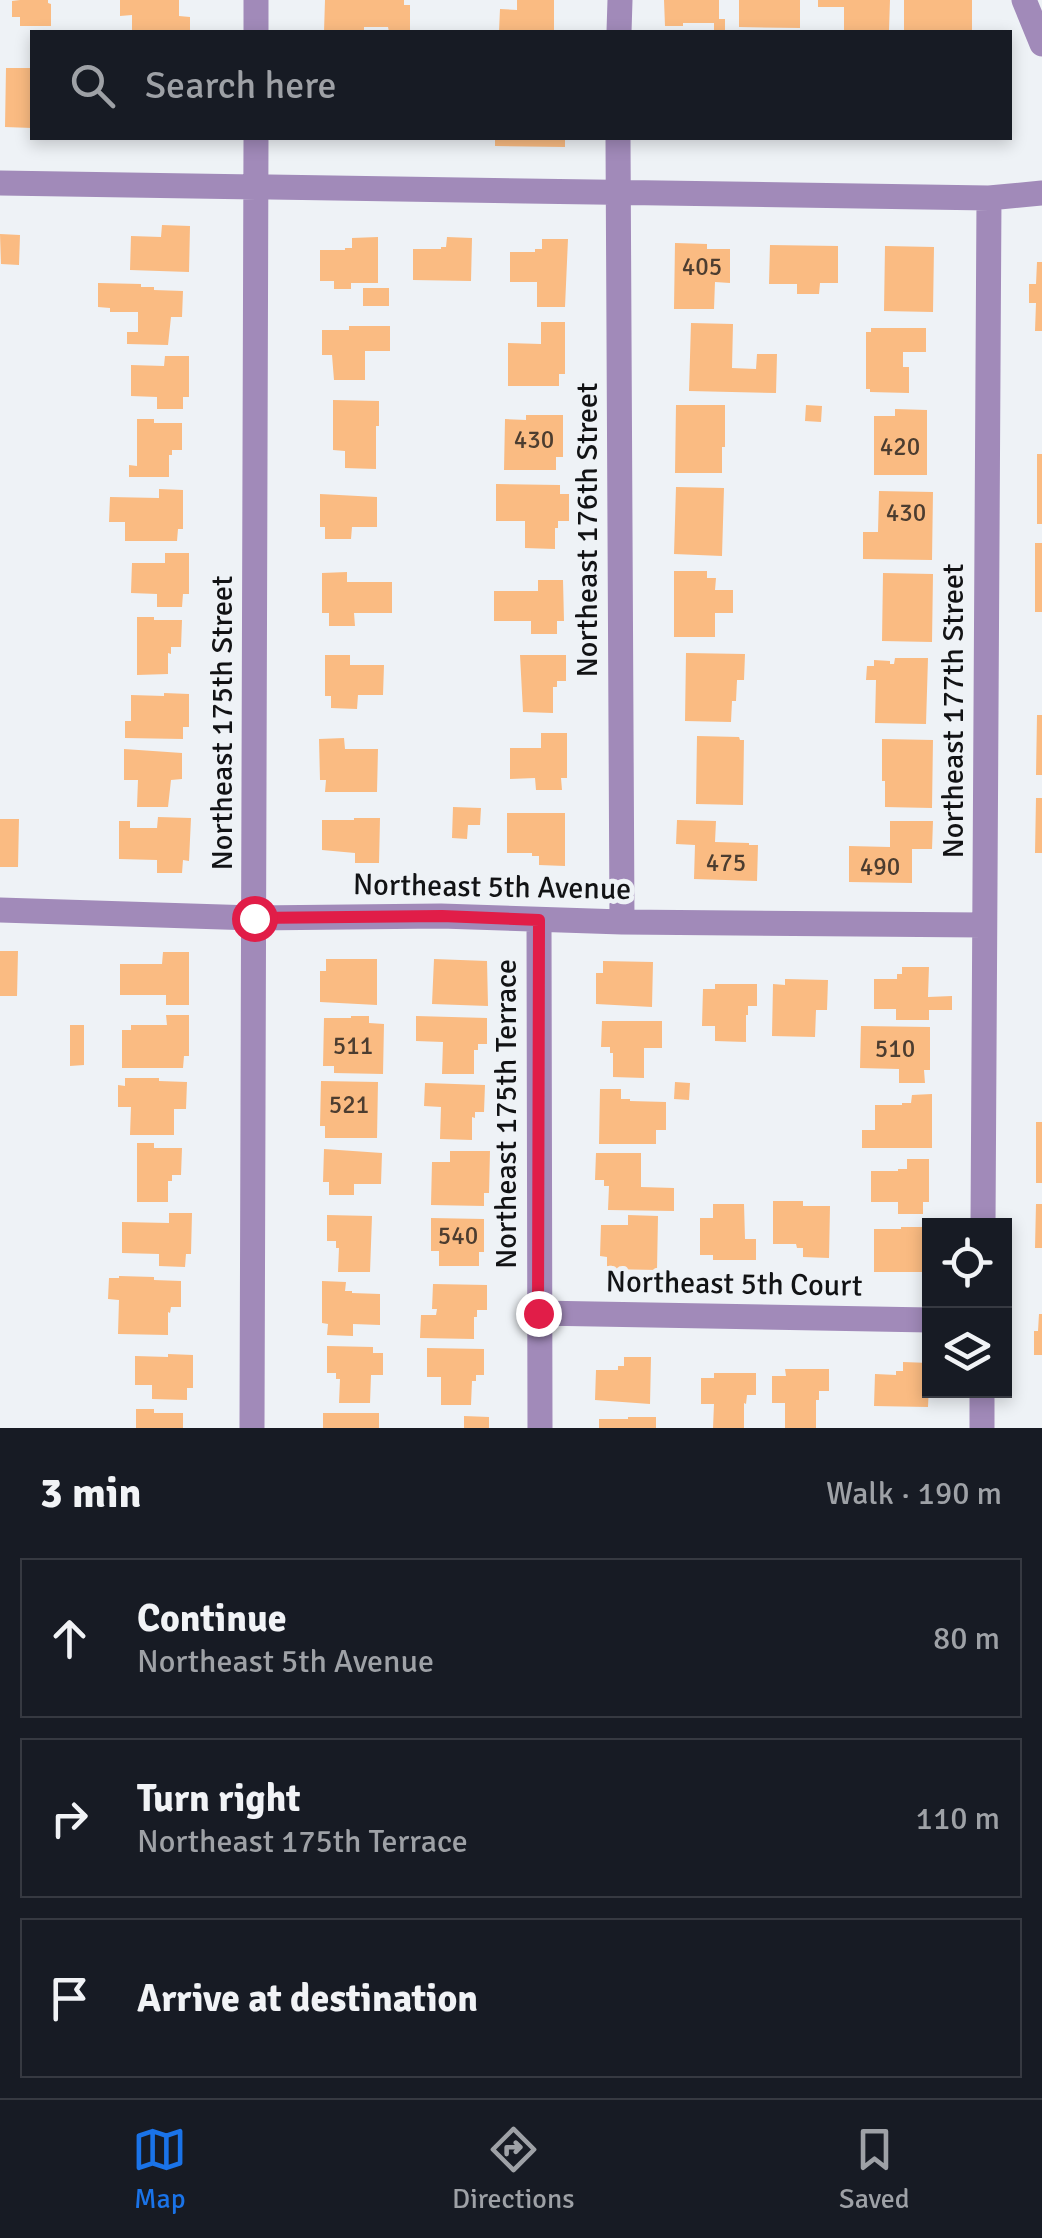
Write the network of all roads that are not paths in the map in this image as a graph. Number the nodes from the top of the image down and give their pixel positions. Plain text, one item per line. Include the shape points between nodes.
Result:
1 (256, 0) edge
2 (620, 0) edge
3 (1024, 0) edge
4 (256, 30) edge
5 (619, 30) edge
6 (1042, 44) edge
7 (256, 140) edge
8 (618, 140) edge
9 (0, 183) edge
10 (256, 188) junction
11 (618, 192) junction
12 (1042, 193) edge
13 (989, 198) junction
14 (0, 910) edge
15 (254, 918) junction
16 (539, 920) junction
17 (622, 922) junction
18 (983, 925) junction
19 (983, 1218) edge
20 (538, 1313) junction
21 (922, 1320) edge
22 (982, 1398) edge
23 (252, 1428) edge
24 (540, 1428) edge
25 (982, 1428) edge

1 - 4 street
2 - 5 street
3 - 6 street
7 - 10 street, Northeast 175th Street
8 - 11 street, Northeast 176th Street
9 - 10 street
10 - 11 street
10 - 15 street, Northeast 175th Street
11 - 13 street
11 - 17 street, Northeast 176th Street
12 - 13 street
13 - 18 street, Northeast 177th Street
14 - 15 street, Northeast 5th Avenue
15 - 16 street, Northeast 5th Avenue
15 - 23 street, Northeast 175th Street
16 - 17 street, Northeast 5th Avenue
16 - 20 street, Northeast 175th Terrace
17 - 18 street, Northeast 5th Avenue
18 - 19 street, Northeast 177th Street
20 - 21 street, Northeast 5th Court
20 - 24 street, Northeast 175th Terrace
22 - 25 street

